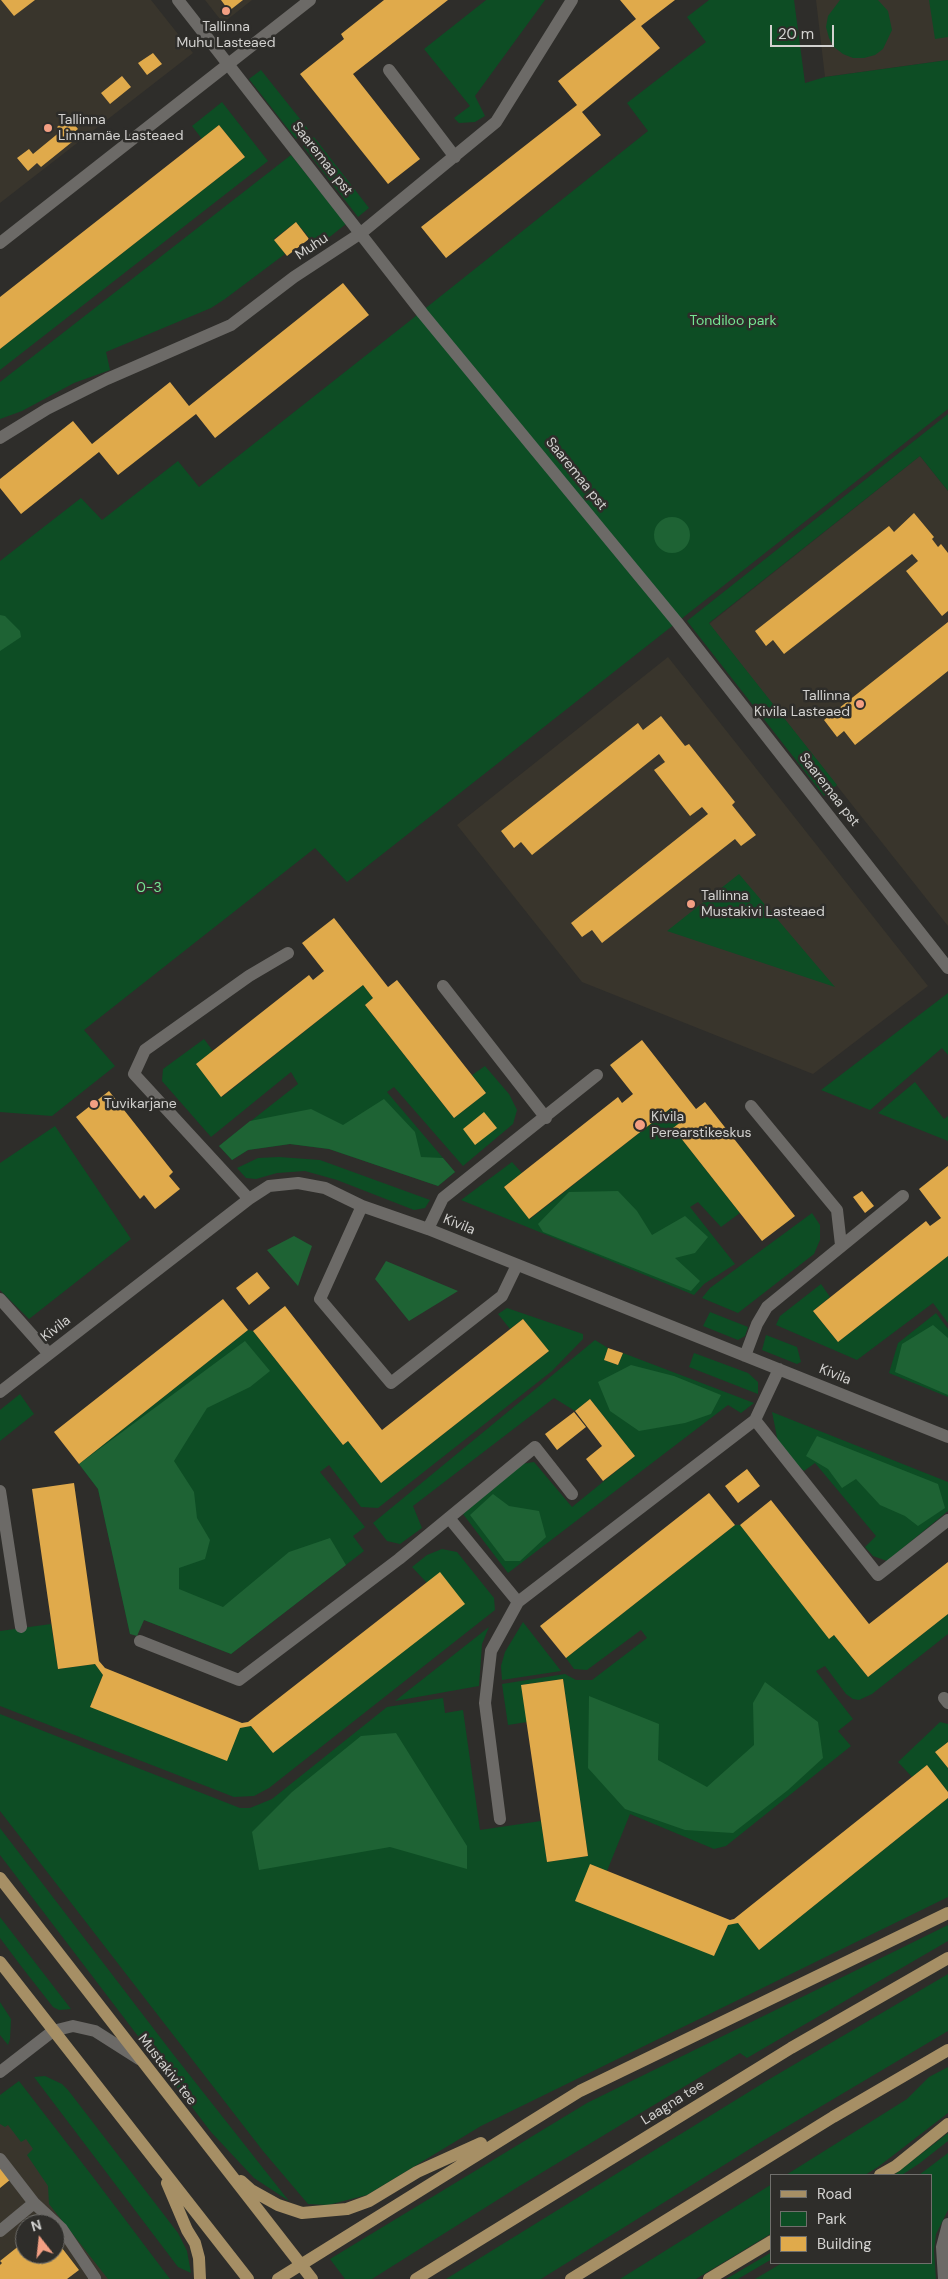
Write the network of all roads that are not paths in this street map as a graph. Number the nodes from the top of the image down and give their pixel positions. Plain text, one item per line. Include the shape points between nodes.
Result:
1 (178, 0) edge
2 (310, 0) edge
3 (572, 0) edge
4 (228, 64) junction
5 (389, 70) dead end
6 (455, 158) junction
7 (360, 233) junction
8 (0, 243) edge
9 (0, 438) edge
10 (288, 953) dead end
11 (948, 968) edge
12 (443, 986) dead end
13 (597, 1075) dead end
14 (751, 1106) dead end
15 (546, 1118) junction
16 (903, 1196) dead end
17 (249, 1199) junction
18 (362, 1206) junction
19 (428, 1229) junction
20 (840, 1245) junction
21 (517, 1265) junction
22 (0, 1299) edge
23 (48, 1354) junction
24 (745, 1356) junction
25 (779, 1369) junction
26 (0, 1392) edge
27 (755, 1420) junction
28 (948, 1437) edge
29 (0, 1491) edge
30 (572, 1494) dead end
31 (449, 1518) junction
32 (948, 1520) edge
33 (518, 1602) junction
34 (21, 1627) dead end
35 (140, 1641) dead end
36 (500, 1819) dead end
37 (0, 1878) edge
38 (948, 1913) edge
39 (948, 1958) edge
40 (0, 1962) edge
41 (53, 2031) junction
42 (948, 2050) edge
43 (139, 2059) junction
44 (0, 2072) edge
45 (524, 2124) junction
46 (948, 2124) edge
47 (216, 2158) junction
48 (0, 2159) edge
49 (161, 2169) junction
50 (882, 2174) edge
51 (34, 2203) junction
52 (948, 2224) edge
53 (0, 2231) edge
54 (770, 2242) edge
55 (301, 2265) junction
56 (94, 2278) edge
57 (200, 2279) edge
58 (248, 2279) edge
59 (278, 2279) edge
60 (312, 2279) edge
61 (416, 2279) edge
62 (571, 2279) edge
63 (710, 2279) edge
64 (944, 2279) edge

1 - 4 street, Saaremaa pst
2 - 4 street
3 - 6 street, Muhu via 496,122
4 - 7 street, Saaremaa pst
4 - 8 street
5 - 6 street
6 - 7 street, Muhu
7 - 9 street, Muhu via 231,325 47,408
7 - 11 street, Saaremaa pst via 678,622
10 - 17 street via 249,976 145,1050 134,1074
12 - 15 street
13 - 15 street
14 - 20 street via 837,1210
15 - 19 street via 443,1198
16 - 20 street
17 - 18 street, Kivila via 269,1186 298,1183 326,1188
17 - 23 street, Kivila
18 - 19 street, Kivila
18 - 21 street via 320,1299 391,1383 502,1296
19 - 21 street, Kivila
20 - 24 street via 767,1307
21 - 24 street, Kivila
22 - 23 street
23 - 26 street, Kivila
24 - 25 street, Kivila
25 - 27 street
25 - 28 street, Kivila
27 - 32 street via 878,1575
27 - 33 street
29 - 34 street
30 - 31 street via 535,1447
31 - 33 street
31 - 35 street via 399,1560 239,1680
33 - 36 street via 491,1651 485,1695
37 - 43 main road, Mustakivi tee
38 - 45 main road via 646,2057
39 - 61 main road, Laagna tee via 791,2048
40 - 41 main road
41 - 43 street via 73,2026 95,2031
41 - 44 street
41 - 49 main road
42 - 62 main road
43 - 47 main road, Mustakivi tee
45 - 47 main road via 417,2172 369,2201 347,2209 302,2213 278,2206 252,2190
45 - 55 main road
46 - 50 main road
47 - 55 main road, Mustakivi tee
48 - 51 street
49 - 57 main road via 195,2243
49 - 58 main road
51 - 53 street
51 - 56 street via 62,2229
52 - 64 street via 942,2247
54 - 63 main road
55 - 59 main road
55 - 60 main road, Mustakivi tee

